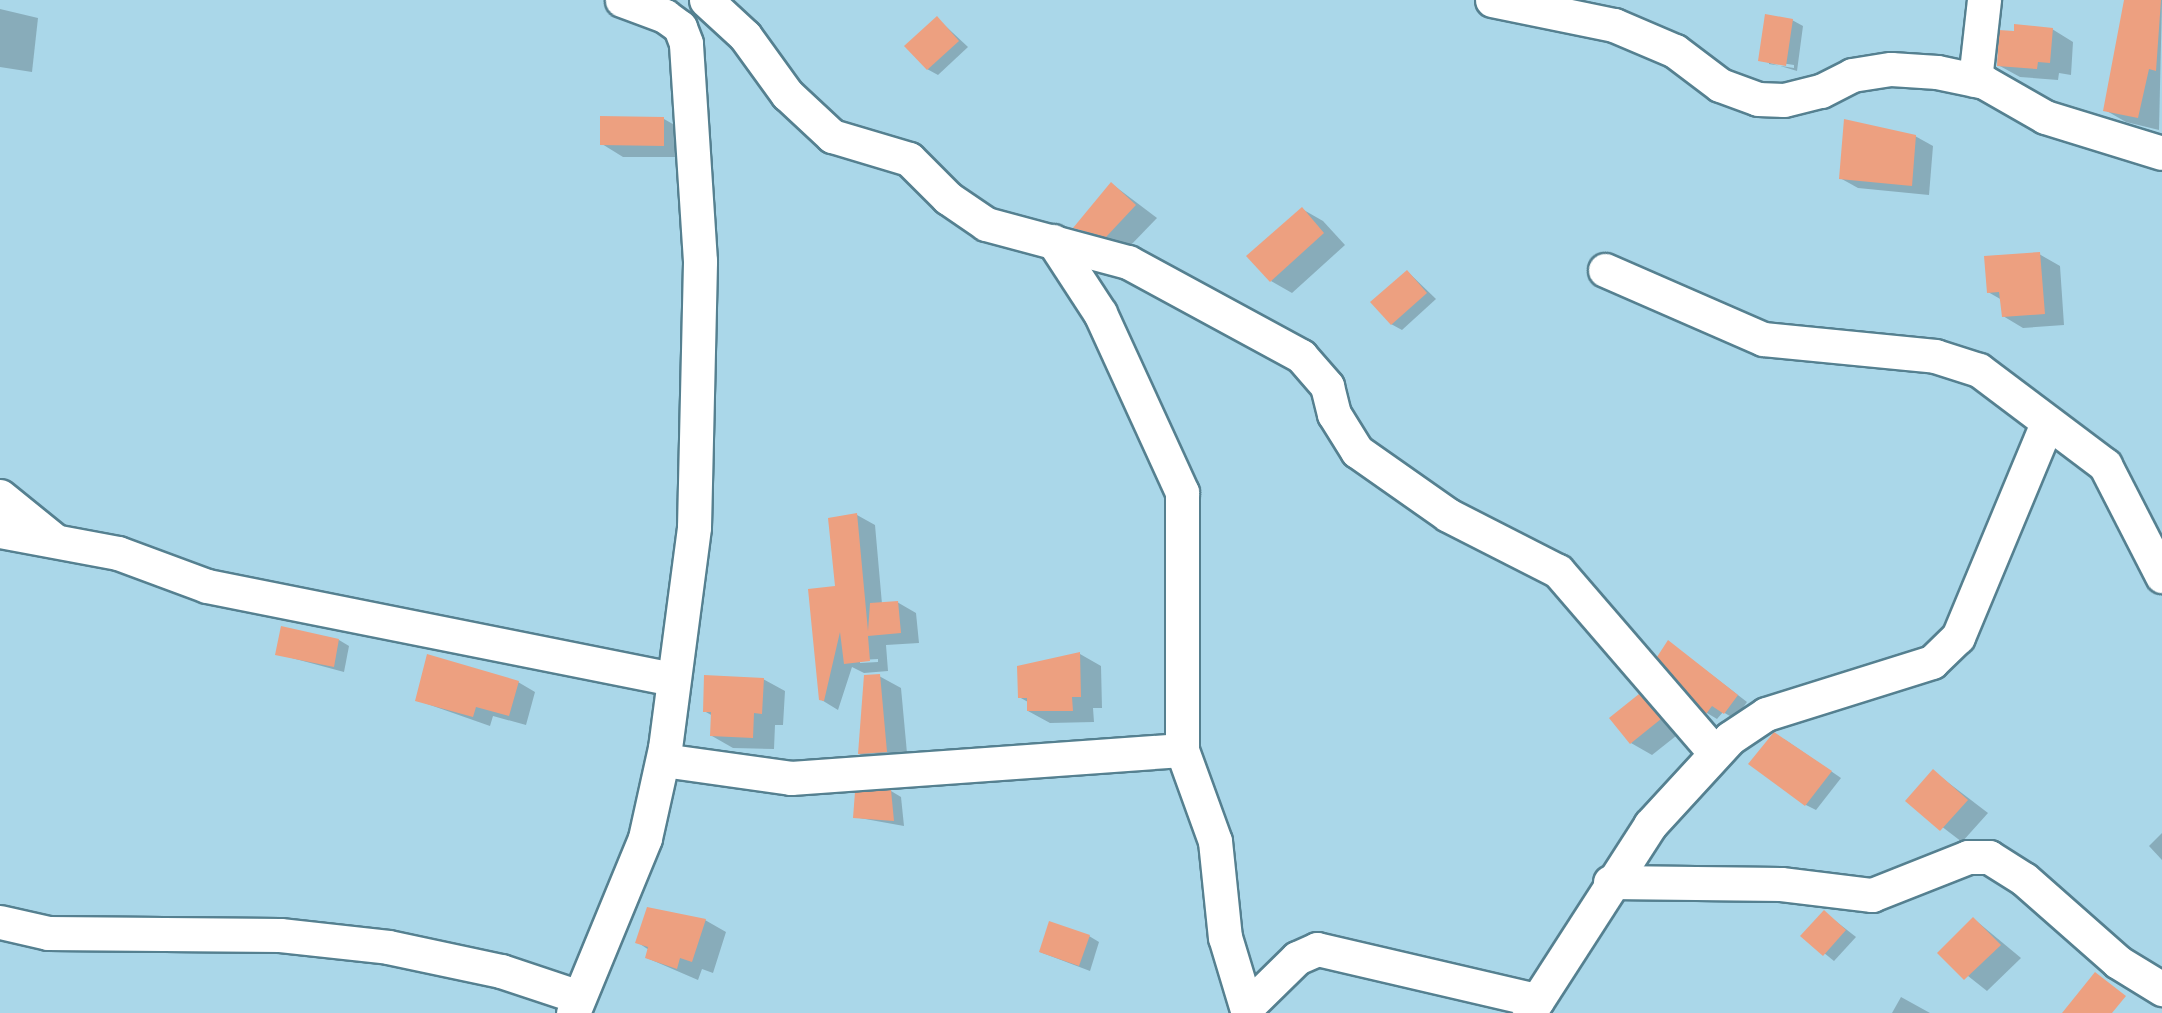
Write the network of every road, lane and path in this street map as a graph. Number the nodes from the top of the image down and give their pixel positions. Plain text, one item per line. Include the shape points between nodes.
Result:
1 (622, 0) edge
2 (706, 0) edge
3 (1492, 0) edge
4 (1984, 0) edge
5 (1975, 80) junction
6 (2162, 153) edge
7 (1053, 241) junction
8 (1605, 270) dead end
9 (2047, 423) junction
10 (0, 496) edge
11 (0, 531) edge
12 (57, 542) junction
13 (2162, 576) edge
14 (671, 679) junction
15 (1182, 750) junction
16 (1715, 753) junction
17 (663, 760) junction
18 (1610, 882) junction
19 (0, 922) edge
20 (2162, 989) edge
21 (1533, 1006) edge
22 (577, 1008) edge
23 (1248, 1010) edge

1 - 14 street via 665,16 680,27 686,44 700,261 699,428 694,527
2 - 7 street via 745,36 787,94 832,136 909,159 948,198 986,224
3 - 5 street via 1614,25 1675,51 1720,85 1758,99 1784,100 1821,91 1852,75 1891,69
4 - 5 street
5 - 6 street via 2045,117
7 - 15 street via 1100,313 1182,492
7 - 16 street via 1162,277 1301,356 1327,386 1334,414 1357,451 1448,515 1558,571
8 - 9 street via 1763,339 1958,359 2016,395
9 - 13 street via 2116,478
9 - 16 street via 1981,576 1970,615 1946,650 1932,662 1766,714
10 - 12 street
11 - 12 street
12 - 14 street via 128,556 207,586
14 - 17 street
15 - 17 street via 791,778
15 - 23 street via 1215,841 1225,937
16 - 18 street via 1650,825
17 - 22 street via 645,838
18 - 20 street via 1780,884 1872,895 1968,857 1989,857 2024,879 2118,962
18 - 21 street
19 - 22 street via 48,933 280,935 388,947 501,971
21 - 23 street via 1317,949 1297,958

